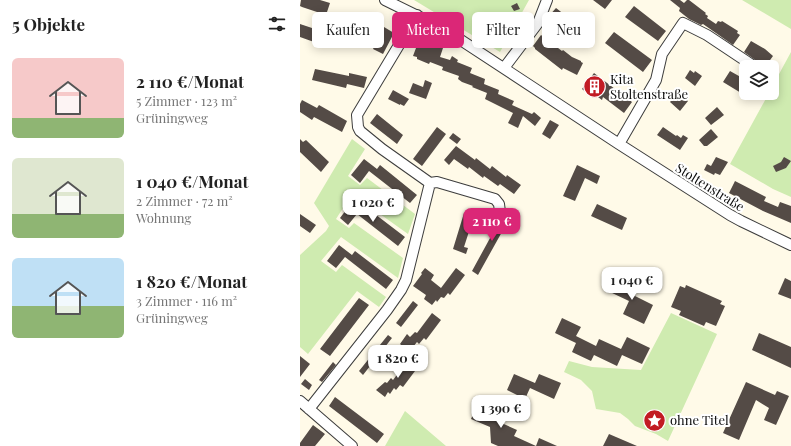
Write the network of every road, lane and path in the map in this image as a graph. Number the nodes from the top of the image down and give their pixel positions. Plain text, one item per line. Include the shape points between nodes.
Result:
1 (385, 0) edge
2 (547, 0) edge
3 (411, 12) edge
4 (464, 42) edge
5 (397, 48) edge
6 (744, 60) edge
7 (504, 68) junction
8 (619, 144) junction
9 (430, 183) junction
10 (500, 212) dead end
11 (791, 245) edge
12 (300, 401) edge
13 (310, 408) junction
14 (340, 442) edge
15 (352, 446) edge

1 - 3 street, Stoltenstraße
2 - 7 street via 538,23
4 - 7 street, Stoltenstraße
5 - 9 street via 357,115 358,127 382,149
6 - 8 street via 707,35 683,23 662,54 656,80
7 - 8 street, Stoltenstraße
8 - 11 street, Stoltenstraße via 741,222
9 - 10 street via 437,182 495,199
9 - 13 street via 406,280 401,290
12 - 13 street
13 - 14 street
14 - 15 street

